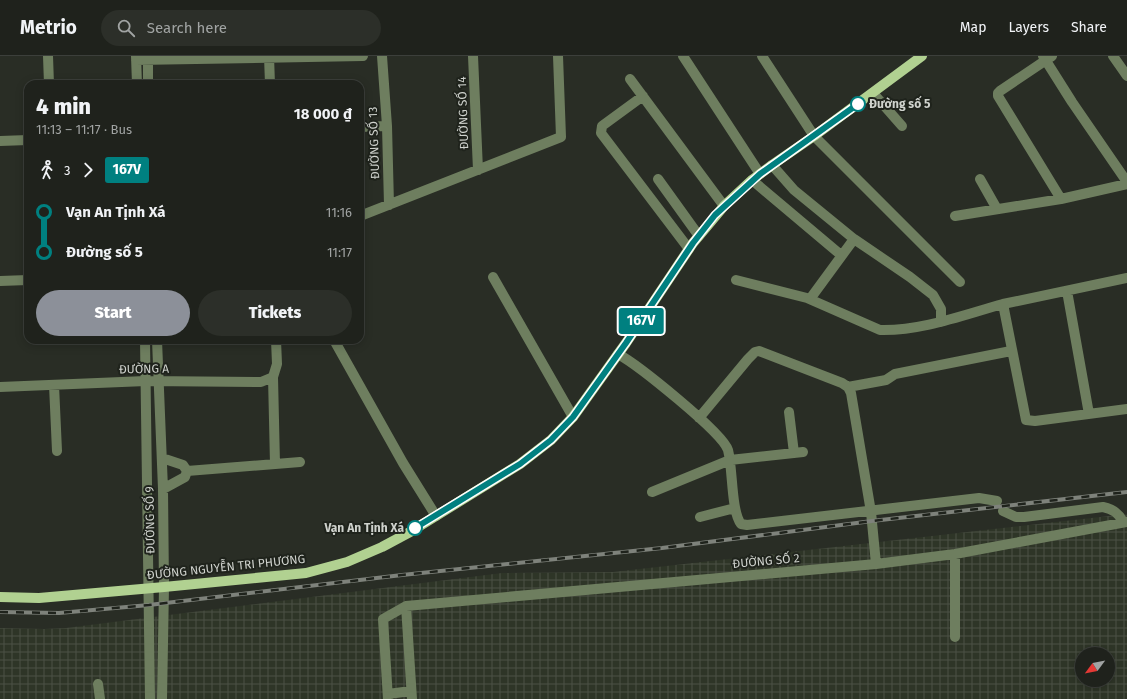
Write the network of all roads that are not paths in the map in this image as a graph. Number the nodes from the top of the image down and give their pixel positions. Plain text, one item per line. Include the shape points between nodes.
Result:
1 (48, 56) edge
2 (364, 56) edge
3 (382, 56) edge
4 (473, 56) edge
5 (558, 56) edge
6 (683, 56) edge
7 (762, 56) edge
8 (922, 56) edge
9 (1113, 56) edge
10 (268, 57) edge
11 (136, 58) edge
12 (148, 58) edge
13 (1047, 58) edge
14 (1126, 71) edge
15 (630, 79) dead end
16 (49, 80) edge
17 (137, 80) edge
18 (148, 80) edge
19 (270, 80) edge
20 (873, 93) junction
21 (643, 96) junction
22 (387, 126) junction
23 (902, 126) dead end
24 (364, 127) edge
25 (814, 136) junction
26 (24, 140) edge
27 (0, 141) edge
28 (772, 165) junction
29 (478, 170) junction
30 (756, 177) junction
31 (658, 179) dead end
32 (980, 179) dead end
33 (1127, 183) edge
34 (1061, 199) junction
35 (389, 204) junction
36 (724, 206) junction
37 (997, 209) junction
38 (364, 214) edge
39 (955, 216) dead end
40 (699, 236) junction
41 (854, 239) junction
42 (689, 249) junction
43 (841, 255) junction
44 (493, 277) dead end
45 (1127, 278) edge
46 (24, 280) edge
47 (736, 280) dead end
48 (0, 281) edge
49 (960, 282) dead end
50 (1067, 291) junction
51 (810, 299) junction
52 (1003, 304) junction
53 (941, 322) junction
54 (145, 344) edge
55 (157, 344) edge
56 (276, 344) edge
57 (336, 344) edge
58 (1012, 351) junction
59 (618, 354) junction
60 (273, 377) junction
61 (146, 381) junction
62 (158, 382) junction
63 (54, 385) junction
64 (0, 387) edge
65 (848, 387) junction
66 (1127, 409) edge
67 (789, 412) dead end
68 (1089, 414) junction
69 (573, 417) junction
70 (699, 418) junction
71 (57, 451) dead end
72 (162, 458) junction
73 (730, 460) junction
74 (300, 462) dead end
75 (275, 464) junction
76 (187, 471) junction
77 (163, 489) junction
78 (652, 492) dead end
79 (735, 508) junction
80 (871, 512) junction
81 (436, 516) junction
82 (700, 517) dead end
83 (1125, 522) edge
84 (955, 554) junction
85 (876, 564) junction
86 (164, 587) junction
87 (148, 588) junction
88 (0, 597) edge
89 (406, 606) junction
90 (955, 637) dead end
91 (98, 684) dead end
92 (411, 695) edge
93 (388, 696) edge
94 (100, 699) edge
95 (150, 699) edge
96 (162, 699) edge

1 - 16 street
2 - 10 street
3 - 22 street, ĐƯỜNG SỐ 13
4 - 29 street, ĐƯỜNG SỐ 14
5 - 29 street via 561,137
6 - 30 street
7 - 25 street
8 - 20 main road, ĐƯỜNG NGUYỄN TRI PHƯƠNG
9 - 14 street
10 - 12 street
10 - 19 street
11 - 12 street
11 - 17 street
12 - 18 street
13 - 33 street via 1072,102
13 - 34 street via 1000,91 998,96
15 - 21 street
20 - 23 street
20 - 25 main road, ĐƯỜNG NGUYỄN TRI PHƯƠNG
21 - 36 street
21 - 42 street via 602,126 601,133
22 - 24 street
22 - 35 street, ĐƯỜNG SỐ 13
25 - 28 main road, ĐƯỜNG NGUYỄN TRI PHƯƠNG
25 - 49 street
26 - 27 street
28 - 30 main road, ĐƯỜNG NGUYỄN TRI PHƯƠNG
28 - 41 street via 794,190
29 - 35 street
30 - 36 main road, ĐƯỜNG NGUYỄN TRI PHƯƠNG
30 - 43 street
31 - 40 street
32 - 37 street
33 - 34 street
34 - 37 street
35 - 38 street
36 - 40 main road, ĐƯỜNG NGUYỄN TRI PHƯƠNG
37 - 39 street
40 - 42 main road, ĐƯỜNG NGUYỄN TRI PHƯƠNG
41 - 43 street
41 - 53 street via 933,294 941,309
42 - 59 main road, ĐƯỜNG NGUYỄN TRI PHƯƠNG
43 - 51 street
44 - 69 street
45 - 50 street
46 - 48 street
47 - 51 street
50 - 52 street
50 - 68 street
51 - 53 street via 880,330
52 - 53 street
52 - 58 street
54 - 61 street, ĐƯỜNG SỐ 9
55 - 62 street, ĐƯỜNG SỐ 9
56 - 60 street via 277,364
57 - 81 street
58 - 65 street via 895,374 886,380
58 - 68 street via 1026,420
59 - 69 main road, ĐƯỜNG NGUYỄN TRI PHƯƠNG
59 - 70 street via 646,373
60 - 62 street, ĐƯỜNG A via 261,382
60 - 75 street
61 - 62 street, ĐƯỜNG A
61 - 63 street, ĐƯỜNG A
61 - 87 street, ĐƯỜNG SỐ 9
62 - 72 street, ĐƯỜNG SỐ 9
63 - 64 street, ĐƯỜNG A
63 - 71 street
65 - 70 street via 759,351 748,359
65 - 80 street
66 - 68 street
67 - 73 street via 798,453
69 - 81 main road, ĐƯỜNG NGUYỄN TRI PHƯƠNG via 530,458
70 - 73 street via 725,444
72 - 76 street via 183,465
72 - 77 street, ĐƯỜNG SỐ 9
73 - 78 street
73 - 79 street
74 - 75 street
75 - 76 street
76 - 77 street via 185,477
77 - 86 street, ĐƯỜNG SỐ 9
79 - 80 street via 738,521 747,525
79 - 82 street
80 - 83 street via 979,498 1024,517 1103,507 1114,511
80 - 85 street
81 - 86 main road, ĐƯỜNG NGUYỄN TRI PHƯƠNG via 371,552 321,570
83 - 84 street, ĐƯỜNG SỐ 2
84 - 85 street, ĐƯỜNG SỐ 2
84 - 90 street
85 - 89 street, ĐƯỜNG SỐ 2
86 - 87 main road, ĐƯỜNG NGUYỄN TRI PHƯƠNG
86 - 96 street, ĐƯỜNG SỐ 9
87 - 88 main road, ĐƯỜNG NGUYỄN TRI PHƯƠNG via 39,598
87 - 95 street, ĐƯỜNG SỐ 9
89 - 92 street
89 - 93 street via 383,619
91 - 94 street
92 - 93 street

